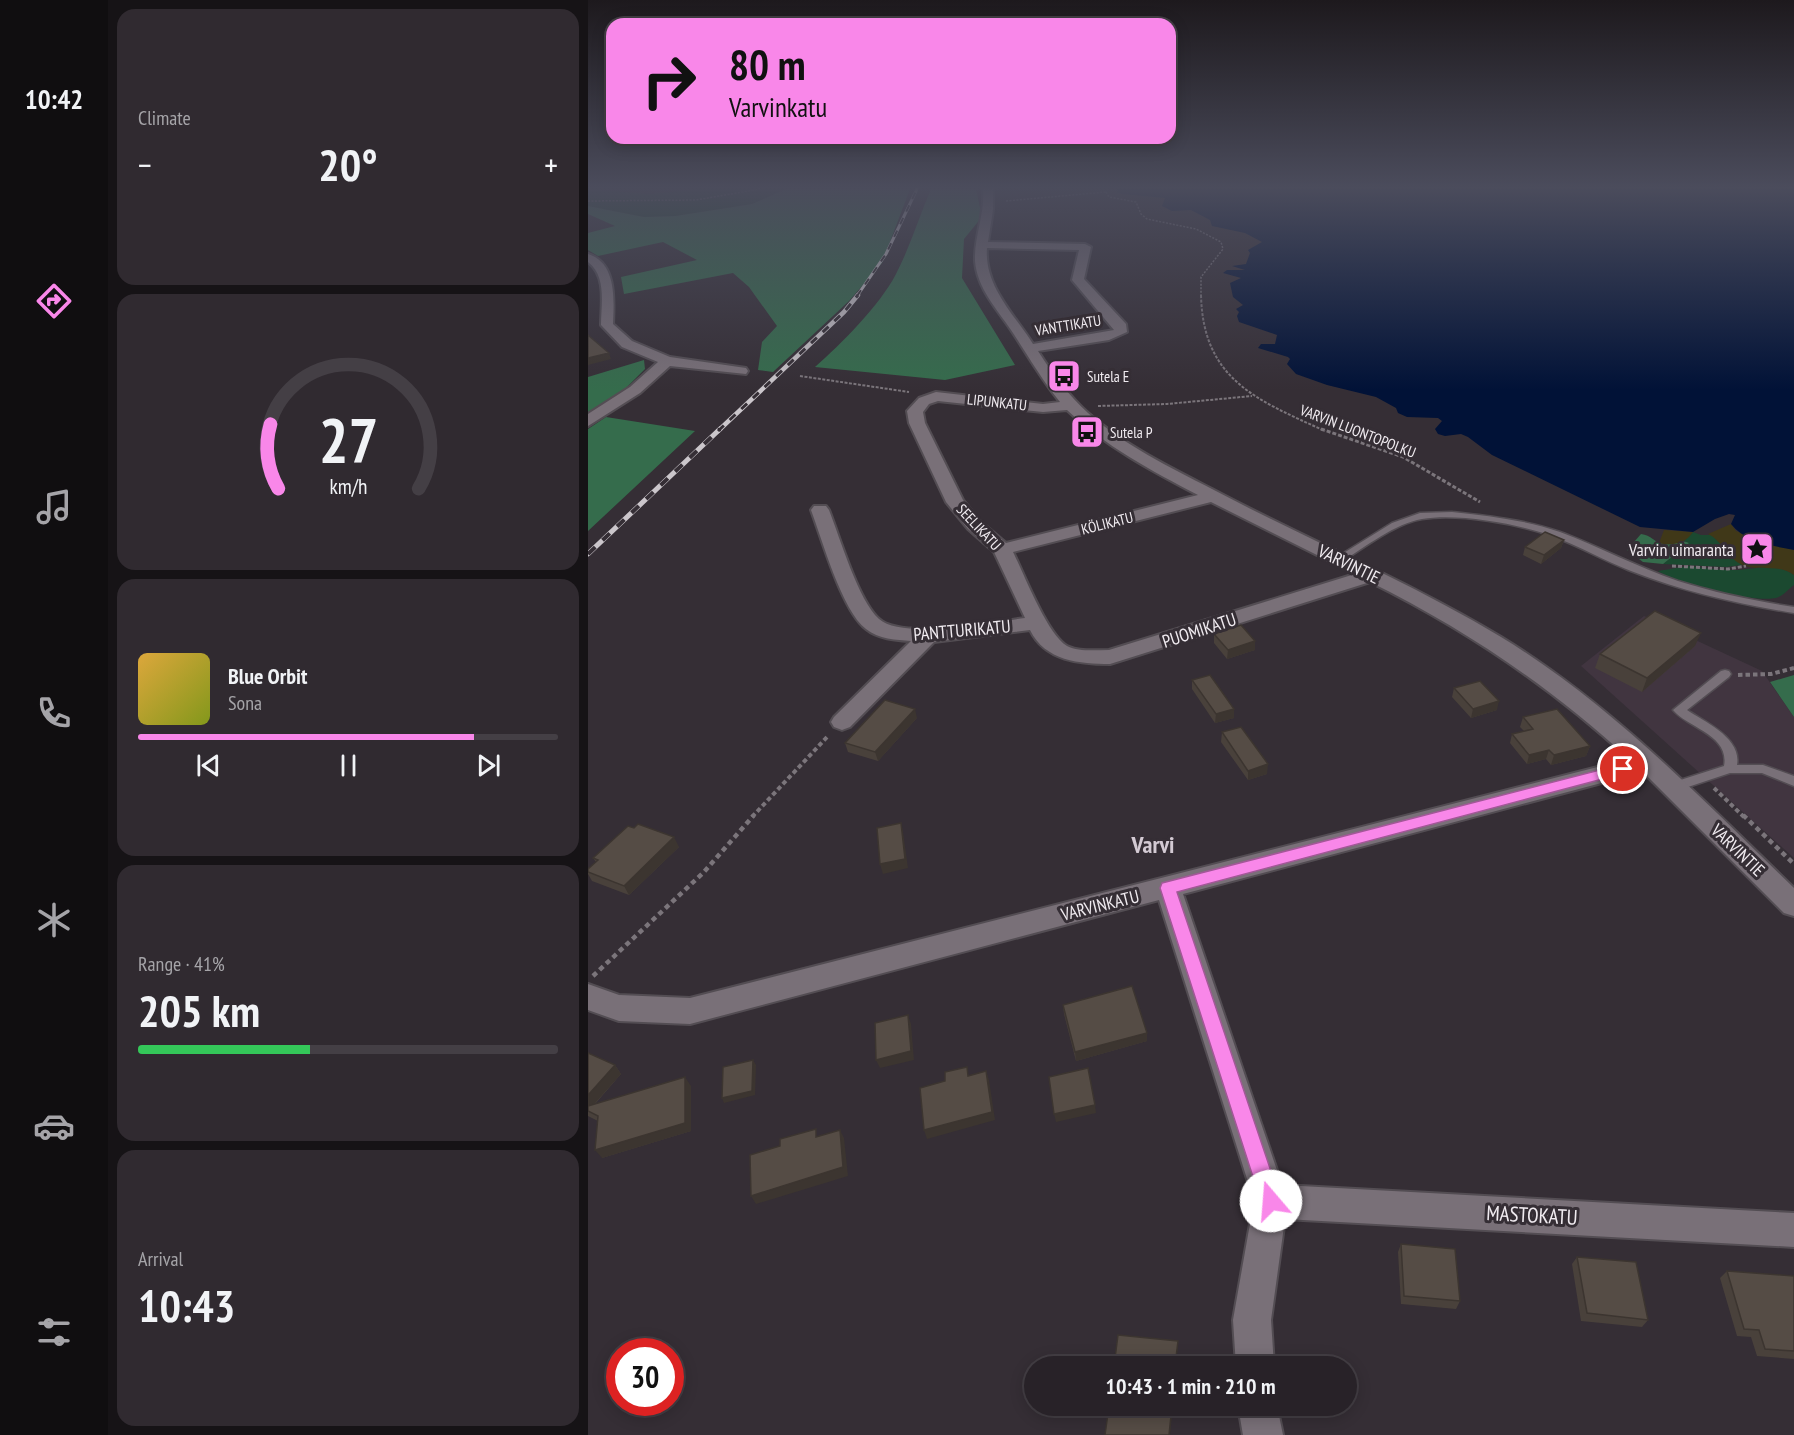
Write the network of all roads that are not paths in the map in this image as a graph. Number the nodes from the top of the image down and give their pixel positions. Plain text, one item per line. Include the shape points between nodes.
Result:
1 (981, 256) edge
2 (1083, 256) edge
3 (588, 257) edge
4 (1030, 348) junction
5 (667, 361) junction
6 (741, 371) dead end
7 (930, 398) joint
8 (1071, 405) junction
9 (588, 421) edge
10 (1212, 497) junction
11 (820, 510) dead end
12 (1002, 549) junction
13 (1339, 559) junction
14 (1372, 575) junction
15 (1794, 610) edge
16 (1037, 622) junction
17 (928, 636) junction
18 (1725, 674) road end
19 (842, 722) road end
20 (1646, 763) junction
21 (1730, 769) junction
22 (1794, 781) edge
23 (1673, 787) junction
24 (1168, 888) junction
25 (1794, 905) edge
26 (588, 997) edge
27 (1271, 1201) junction
28 (1794, 1230) edge
29 (1254, 1356) edge
30 (1260, 1416) edge
31 (1263, 1435) edge

1 - 4 street, VARVINTIE via 986,283
2 - 4 street, VANTTIKATU via 1078,280 1121,327 1120,332
3 - 5 street via 600,265 606,276 607,325 627,344
4 - 8 street, VARVINTIE
5 - 6 street
5 - 9 street via 635,390
7 - 8 street, LIPUNKATU via 1044,408
7 - 12 street, SEELIKATU via 915,411 917,423 955,502
8 - 10 street, VARVINTIE via 1122,446
10 - 12 street, KÖLIKATU
10 - 13 street, VARVINTIE
11 - 17 street, PANTTURIKATU via 857,605 873,625 892,633
12 - 16 street, SEELIKATU
13 - 14 street, VARVINTIE
13 - 15 lane via 1395,525 1420,516 1452,515 1510,522 1555,534 1635,569 1699,591
14 - 16 street, PUOMIKATU via 1110,657 1082,657 1059,650 1043,635
14 - 20 street, VARVINTIE via 1495,642 1566,693
16 - 17 street, PANTTURIKATU
17 - 19 street
18 - 21 lane via 1679,710 1729,747 1733,762
20 - 23 street, VARVINTIE
20 - 24 street, VARVINKATU
21 - 22 lane via 1762,769
21 - 23 lane
23 - 25 street, VARVINTIE
24 - 26 street, VARVINKATU via 690,1011 619,1008
24 - 27 street
27 - 28 street, MASTOKATU
27 - 29 street via 1252,1320
30 - 31 street

